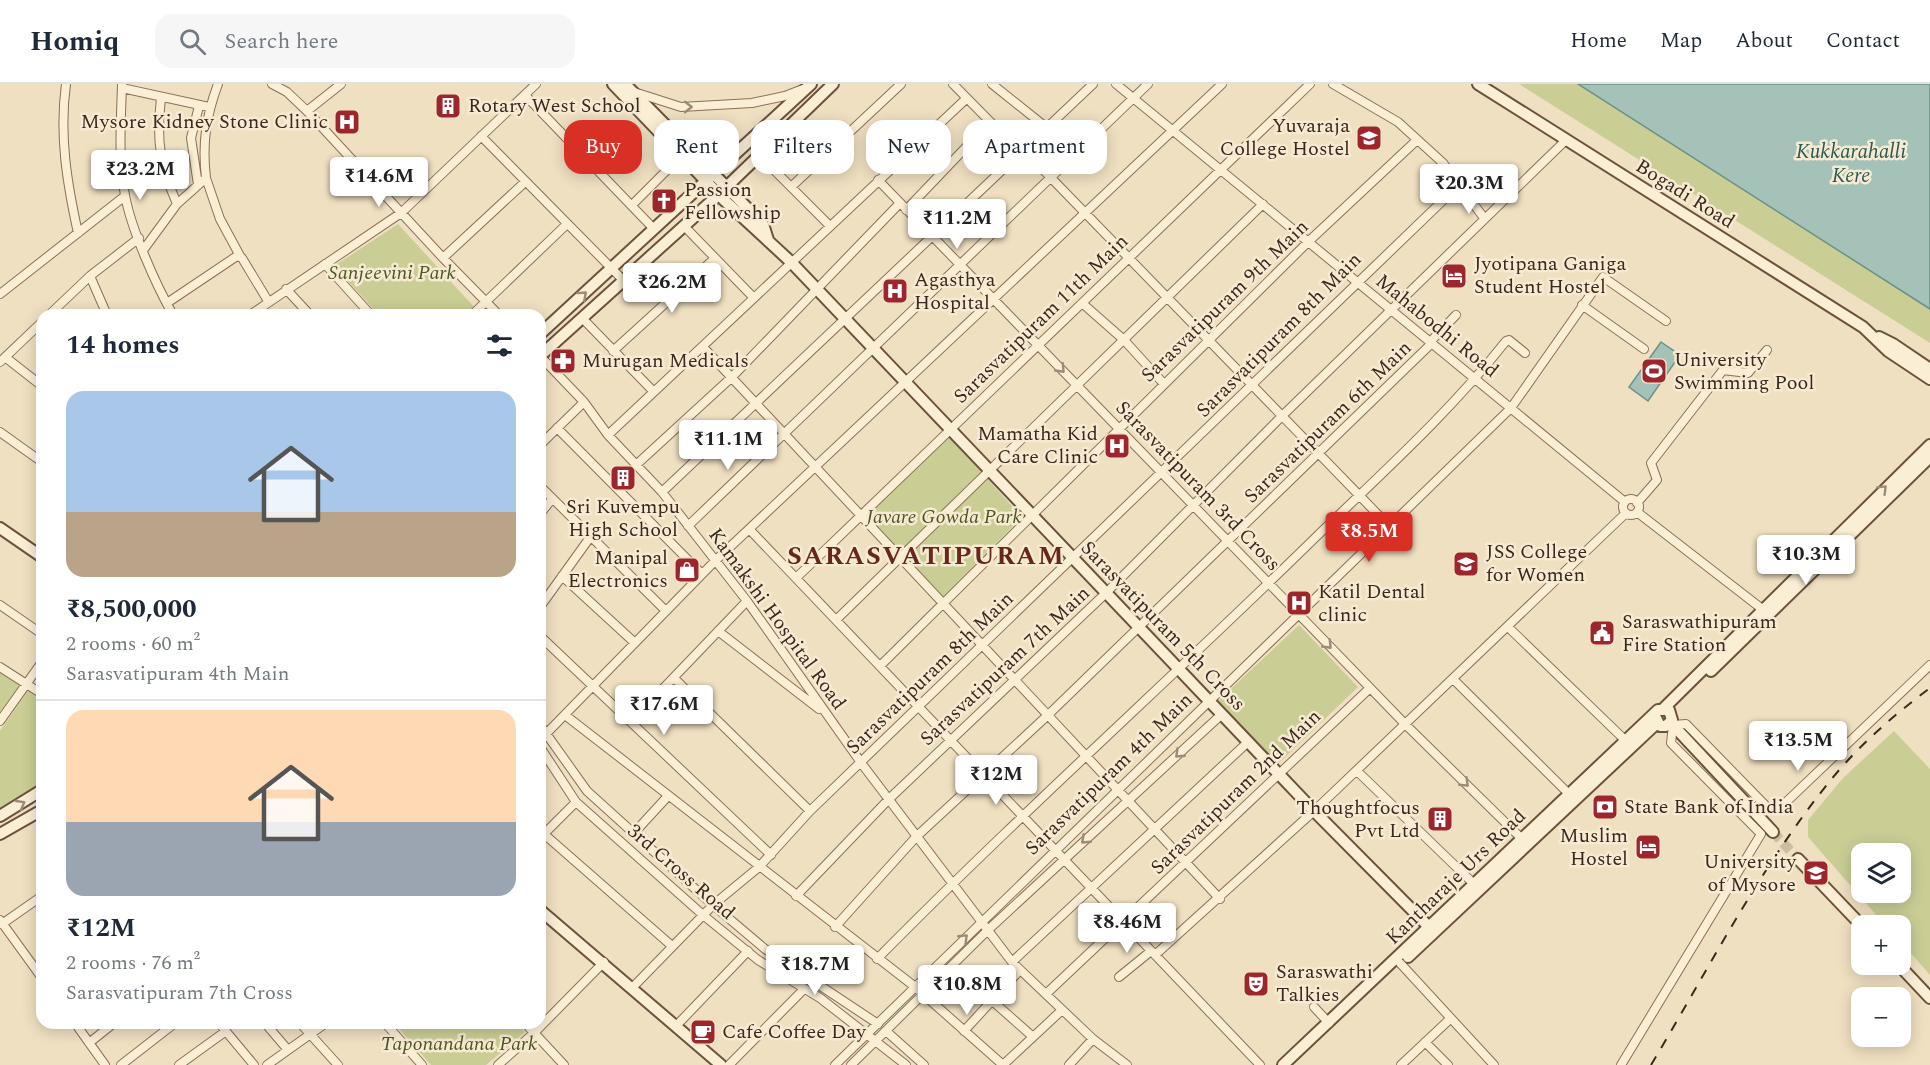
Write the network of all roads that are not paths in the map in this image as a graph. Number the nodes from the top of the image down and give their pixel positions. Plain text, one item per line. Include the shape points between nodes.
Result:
1 (66, 84) edge
2 (218, 84) edge
3 (272, 84) edge
4 (341, 84) edge
5 (536, 84) edge
6 (613, 84) edge
7 (834, 84) edge
8 (901, 84) edge
9 (953, 84) edge
10 (992, 84) edge
11 (1093, 84) edge
12 (1116, 84) edge
13 (1148, 84) edge
14 (1222, 84) edge
15 (1310, 84) edge
16 (1333, 84) edge
17 (1478, 84) edge
18 (809, 85) edge
19 (122, 86) edge
20 (629, 88) edge
21 (525, 95) junction
22 (161, 98) junction
23 (967, 98) junction
24 (1133, 98) junction
25 (199, 106) junction
26 (209, 107) junction
27 (307, 111) junction
28 (795, 120) edge
29 (988, 120) edge
30 (1037, 120) edge
31 (1055, 120) edge
32 (654, 126) edge
33 (1173, 130) junction
34 (481, 136) junction
35 (1417, 140) junction
36 (1566, 140) junction
37 (963, 150) edge
38 (751, 161) edge
39 (1220, 169) junction
40 (663, 174) edge
41 (706, 174) edge
42 (778, 174) edge
43 (998, 174) edge
44 (1047, 174) edge
45 (709, 176) junction
46 (206, 178) junction
47 (1051, 178) junction
48 (878, 180) junction
49 (525, 182) junction
50 (1460, 183) junction
51 (198, 185) junction
52 (791, 187) junction
53 (723, 190) junction
54 (125, 196) junction
55 (900, 202) junction
56 (177, 204) junction
57 (1263, 204) junction
58 (632, 205) junction
59 (906, 210) junction
60 (400, 213) junction
61 (1085, 213) junction
62 (1484, 218) junction
63 (567, 224) junction
64 (684, 226) junction
65 (830, 226) junction
66 (653, 228) junction
67 (78, 233) junction
68 (932, 236) junction
69 (139, 238) junction
70 (1308, 242) junction
71 (144, 249) junction
72 (240, 256) junction
73 (443, 258) junction
74 (1129, 258) junction
75 (714, 259) junction
76 (791, 262) junction
77 (325, 264) junction
78 (960, 265) junction
79 (613, 268) junction
80 (90, 276) junction
81 (624, 281) junction
82 (1356, 281) junction
83 (816, 288) junction
84 (286, 289) junction
85 (0, 294) edge
86 (754, 298) junction
87 (1167, 298) junction
88 (993, 299) junction
89 (268, 301) junction
90 (166, 303) junction
91 (486, 303) junction
92 (1082, 303) junction
93 (1582, 305) junction
94 (55, 309) edge
95 (104, 309) edge
96 (170, 309) edge
97 (258, 309) edge
98 (304, 309) edge
99 (366, 309) edge
100 (479, 309) edge
101 (492, 309) edge
102 (1392, 310) junction
103 (1456, 315) dead end
104 (584, 319) junction
105 (845, 319) junction
106 (1666, 321) dead end
107 (36, 328) edge
108 (546, 329) edge
109 (1873, 334) junction
110 (1124, 340) junction
111 (1208, 340) junction
112 (1431, 342) junction
113 (1038, 345) junction
114 (703, 347) junction
115 (874, 349) junction
116 (1644, 349) dead end
117 (1767, 350) dead end
118 (546, 351) edge
119 (613, 351) junction
120 (1525, 353) dead end
121 (3, 360) edge
122 (546, 362) edge
123 (1930, 369) edge
124 (732, 377) junction
125 (1476, 379) junction
126 (1930, 379) edge
127 (36, 382) edge
128 (905, 382) junction
129 (1164, 384) junction
130 (1252, 385) junction
131 (1077, 386) junction
132 (654, 392) junction
133 (584, 402) junction
134 (756, 403) junction
135 (1511, 408) junction
136 (1282, 416) junction
137 (557, 428) junction
138 (950, 429) junction
139 (1119, 429) junction
140 (0, 432) edge
141 (608, 435) junction
142 (785, 435) junction
143 (546, 439) edge
144 (1930, 445) edge
145 (1319, 454) junction
146 (1930, 457) edge
147 (36, 458) edge
148 (636, 465) junction
149 (815, 467) junction
150 (990, 471) junction
151 (1161, 473) junction
152 (546, 492) edge
153 (662, 492) junction
154 (1359, 495) junction
155 (552, 499) junction
156 (1625, 502) junction
157 (1637, 503) junction
158 (546, 506) edge
159 (1193, 506) junction
160 (1637, 512) junction
161 (1626, 513) junction
162 (860, 515) junction
163 (1032, 515) junction
164 (1863, 516) junction
165 (688, 526) junction
166 (1389, 526) junction
167 (0, 528) edge
168 (750, 530) junction
169 (591, 536) junction
170 (0, 537) edge
171 (1228, 542) junction
172 (36, 553) edge
173 (900, 557) junction
174 (1073, 558) junction
175 (36, 561) edge
176 (714, 561) junction
177 (702, 574) junction
178 (562, 576) junction
179 (796, 578) junction
180 (1269, 584) junction
181 (1106, 593) junction
182 (546, 599) edge
183 (747, 601) junction
184 (944, 604) junction
185 (0, 605) edge
186 (666, 610) junction
187 (1766, 612) junction
188 (1298, 614) junction
189 (836, 620) junction
190 (1139, 627) junction
191 (1508, 627) junction
192 (36, 630) edge
193 (718, 631) junction
194 (546, 642) edge
195 (635, 643) junction
196 (982, 645) junction
197 (1930, 665) edge
198 (880, 666) junction
199 (0, 667) edge
200 (1179, 669) junction
201 (36, 671) edge
202 (674, 678) junction
203 (1453, 679) junction
204 (1015, 680) junction
205 (27, 684) junction
206 (592, 686) junction
207 (1370, 688) junction
208 (36, 690) edge
209 (1209, 700) junction
210 (919, 707) junction
211 (826, 714) junction
212 (1222, 714) junction
213 (1661, 714) junction
214 (565, 715) junction
215 (1048, 715) junction
216 (0, 721) edge
217 (631, 722) junction
218 (1672, 724) junction
219 (1406, 725) junction
220 (546, 734) edge
221 (951, 740) junction
222 (546, 741) edge
223 (1626, 741) junction
224 (1248, 742) junction
225 (546, 756) edge
226 (1087, 757) junction
227 (862, 764) junction
228 (1357, 771) junction
229 (983, 774) junction
230 (1279, 774) junction
231 (1117, 789) junction
232 (36, 794) edge
233 (1569, 794) junction
234 (668, 796) junction
235 (889, 799) junction
236 (1128, 800) junction
237 (576, 802) junction
238 (810, 811) junction
239 (1314, 811) junction
240 (36, 815) edge
241 (0, 816) edge
242 (1023, 816) junction
243 (1155, 830) junction
244 (546, 832) edge
245 (1773, 832) tunnel mouth
246 (634, 833) junction
247 (0, 834) edge
248 (916, 837) junction
249 (546, 839) edge
250 (1525, 841) junction
251 (1055, 849) junction
252 (771, 855) junction
253 (1064, 859) junction
254 (1798, 859) tunnel mouth
255 (1186, 863) junction
256 (759, 867) junction
257 (951, 884) junction
258 (1474, 884) junction
259 (1092, 888) junction
260 (796, 896) junction
261 (1220, 899) junction
262 (36, 900) edge
263 (713, 905) junction
264 (546, 915) edge
265 (703, 915) junction
266 (1851, 915) edge
267 (981, 920) junction
268 (1, 922) edge
269 (1124, 922) junction
270 (835, 927) junction
271 (1431, 929) junction
272 (988, 930) junction
273 (672, 946) junction
274 (748, 951) junction
275 (1153, 953) junction
276 (877, 959) junction
277 (604, 962) junction
278 (1012, 962) junction
279 (1400, 963) junction
280 (952, 966) junction
281 (36, 970) edge
282 (1020, 970) junction
283 (1908, 975) edge
284 (1119, 976) dead end
285 (914, 986) junction
286 (632, 988) junction
287 (804, 989) junction
288 (1046, 994) junction
289 (924, 995) junction
290 (1930, 998) edge
291 (992, 1001) junction
292 (1314, 1007) dead end
293 (1062, 1010) junction
294 (1450, 1019) junction
295 (546, 1021) edge
296 (878, 1023) junction
297 (1329, 1023) junction
298 (676, 1026) junction
299 (79, 1029) edge
300 (106, 1029) edge
301 (167, 1029) edge
302 (270, 1029) edge
303 (305, 1029) edge
304 (318, 1029) edge
305 (391, 1029) edge
306 (530, 1029) edge
307 (538, 1029) edge
308 (226, 1031) joint
309 (886, 1031) junction
310 (964, 1031) junction
311 (534, 1033) junction
312 (310, 1035) junction
313 (867, 1035) junction
314 (1032, 1035) junction
315 (1093, 1039) junction
316 (877, 1041) junction
317 (1425, 1042) junction
318 (88, 1043) junction
319 (288, 1050) junction
320 (1124, 1064) edge
321 (105, 1065) edge
322 (121, 1065) edge
323 (179, 1065) edge
324 (254, 1065) edge
325 (267, 1065) edge
326 (338, 1065) edge
327 (422, 1065) edge
328 (498, 1065) edge
329 (564, 1065) edge
330 (720, 1065) edge
331 (729, 1065) edge
332 (835, 1065) edge
333 (851, 1065) edge
334 (906, 1065) edge
335 (924, 1065) edge
336 (1003, 1065) edge
337 (1069, 1065) edge
338 (1260, 1065) edge
339 (1283, 1065) edge
340 (1293, 1065) edge
341 (1402, 1065) edge
342 (1448, 1065) edge
343 (1494, 1065) edge
344 (1621, 1065) edge

1 - 67 street via 62,109 64,166
2 - 26 street
3 - 27 street
4 - 27 street
5 - 21 street
6 - 32 street
7 - 28 street
8 - 52 street
9 - 23 street
10 - 30 street
11 - 31 street
12 - 24 street, Mahabodhi Road
13 - 24 street
14 - 33 street
15 - 39 street, Sarasvatipuram 11th Main
16 - 35 street via 1398,122
17 - 36 street, Bogadi Road
20 -> 18 street via 681,107 752,103 785,96
18 - 45 street
19 - 22 street
19 - 54 street
20 - 45 street
21 - 34 street
21 - 58 street
22 - 25 street
22 - 56 street via 159,148 165,177
23 - 29 street
23 - 48 street
24 - 33 street, Mahabodhi Road
24 - 47 street
25 - 26 street
25 - 51 street via 191,138
26 - 46 street via 203,152
27 - 60 street
33 - 39 street, Mahabodhi Road
33 - 61 street
34 - 49 street
34 - 60 street
35 - 50 street
35 - 70 street, Sarasvatipuram 9th Main
36 - 62 street, Sarasvatipuram 7th Main
36 - 109 street, Bogadi Road
37 - 59 street
38 - 53 street
39 - 57 street, Mahabodhi Road
39 - 74 street, Sarasvatipuram 11th Main
40 - 58 street
41 - 45 street
42 - 52 street
43 - 68 street
44 - 47 street
45 - 53 street, Sarasvatipuram 5th Cross
45 - 66 street
46 - 51 street
46 - 72 street via 220,219
47 - 61 street
47 - 78 street
48 - 55 street, Sarasvatipuram 3rd Cross
48 - 65 street
49 - 63 street
49 - 73 street
50 - 62 street
50 - 82 street, Sarasvatipuram 8th Main
51 - 56 street
52 - 65 street
53 - 64 street
53 - 76 street, Sarasvatipuram 5th Cross via 763,224 768,240
54 - 67 street
54 - 69 street
55 - 59 street, Sarasvatipuram 3rd Cross
55 - 83 street
56 - 71 street
57 - 70 street, Mahabodhi Road
57 - 87 street
58 - 66 street
59 - 68 street, Sarasvatipuram 3rd Cross
60 - 73 street
60 - 77 street
61 - 74 street
61 - 88 street
62 - 102 street, Sarasvatipuram 7th Main
63 - 79 street
63 - 91 street
64 - 75 street
64 - 81 street
65 - 76 street
66 - 79 street
67 - 85 street
68 - 78 street, Sarasvatipuram 3rd Cross
68 - 105 street
69 - 71 street
69 - 80 street
70 - 82 street, Mahabodhi Road
70 - 111 street, Sarasvatipuram 9th Main
71 - 90 street
72 - 89 street
72 - 90 street
73 - 91 street
74 - 87 street
74 - 92 street, Sarasvatipuram 11th Main
75 - 86 street
75 - 119 street
76 - 83 street, Sarasvatipuram 5th Cross
76 - 86 street
77 - 84 street
77 - 99 street
78 - 88 street, Sarasvatipuram 3rd Cross
78 - 115 street
79 - 81 street
108 -> 79 street
80 - 94 street
80 - 95 street
81 - 104 street
82 - 102 street, Mahabodhi Road
82 - 130 street, Sarasvatipuram 8th Main
83 - 105 street, Sarasvatipuram 5th Cross
83 - 124 street
84 - 89 street
84 - 98 street
86 - 114 street
87 - 110 street
87 - 111 street
88 - 113 street, Sarasvatipuram 3rd Cross
88 - 128 street
89 - 97 street
90 - 96 street
91 - 100 street
91 - 101 street
92 - 110 street
92 - 113 street, Sarasvatipuram 11th Main
93 - 106 street, Sarasvatipuram 4th Main via 1603,277
93 - 116 street
93 - 135 street, Sarasvatipuram 4th Main
102 - 112 street, Mahabodhi Road
102 - 136 street, Sarasvatipuram 7th Main
103 - 112 street, Sarasvatipuram 6th Main
104 - 118 street
104 - 119 street
105 - 115 street, Sarasvatipuram 5th Cross
105 - 134 street
107 - 121 street
109 - 123 street, Bogadi Road
109 - 126 street, Bogadi Road via 1888,351
110 - 129 street
110 - 131 street
111 - 129 street, Sarasvatipuram 9th Main
111 - 130 street
112 - 125 street, Mahabodhi Road
112 - 145 street, Sarasvatipuram 6th Main
113 -> 131 street, Sarasvatipuram 3rd Cross
113 - 138 street, Sarasvatipuram 11th Main
114 - 124 street
114 - 132 street
115 - 128 street, Sarasvatipuram 5th Cross
115 - 142 street
117 - 157 street via 1748,373 1723,370 1651,463 1657,480
119 - 132 street
120 - 125 street via 1507,340
121 - 127 street
122 - 133 street, Kamakshi Hospital Road
124 - 134 street
124 - 148 street
125 - 135 street, Mahabodhi Road
125 - 154 street
128 - 138 street, Sarasvatipuram 5th Cross
128 - 149 street
129 - 139 street, Sarasvatipuram 9th Main
130 - 136 street
130 - 151 street, Sarasvatipuram 8th Main
131 - 139 street, Sarasvatipuram 3rd Cross
131 - 150 street
132 - 141 street
133 - 137 street
133 - 141 street, Kamakshi Hospital Road
134 - 142 street
134 - 153 street
135 - 156 street, Mahabodhi Road
135 - 166 street, Sarasvatipuram 4th Main
136 - 145 street
136 - 159 street, Sarasvatipuram 7th Main
137 - 143 street
137 - 177 street
138 - 150 street, Sarasvatipuram 5th Cross
138 - 162 street, Sarasvatipuram 11th Main
139 - 151 street, Sarasvatipuram 3rd Cross
139 - 163 street, Sarasvatipuram 9th Main
140 - 147 street
141 - 148 street, Kamakshi Hospital Road
142 - 149 street
142 - 165 street
164 -> 144 street, Kantharaje Urs Road
145 - 154 street
145 - 171 street, Sarasvatipuram 6th Main
146 - 164 street, Kantharaje Urs Road
148 - 153 street, Kamakshi Hospital Road
149 - 162 street
149 - 168 street
150 - 163 street, Sarasvatipuram 5th Cross
150 - 173 street
151 - 159 street, Sarasvatipuram 3rd Cross
151 - 174 street, Sarasvatipuram 8th Main
152 - 155 street
153 - 165 street, Kamakshi Hospital Road
154 - 166 street
154 - 180 street
155 - 158 street
155 - 169 street
156 - 157 street
156 - 161 street
157 - 160 street
159 - 171 street, Sarasvatipuram 3rd Cross
159 - 181 street, Sarasvatipuram 7th Main
160 - 161 street
160 - 187 street
161 - 191 street
162 - 173 street
162 - 179 street, Sarasvatipuram 11th Main
163 - 174 street, Sarasvatipuram 5th Cross
163 - 184 street, Sarasvatipuram 9th Main
164 - 187 street, Kantharaje Urs Road
165 - 176 street, Kamakshi Hospital Road
166 - 188 street, Sarasvatipuram 4th Main
167 - 172 street
168 - 176 street
168 - 179 street
169 - 178 street
169 - 186 street
170 - 175 street
171 - 180 street, Sarasvatipuram 3rd Cross
171 - 190 street, Sarasvatipuram 6th Main
173 - 184 street
173 - 189 street
174 - 181 street, Sarasvatipuram 5th Cross
174 - 196 street, Sarasvatipuram 8th Main
176 - 177 street
176 - 183 street, Kamakshi Hospital Road
177 - 186 street
178 - 182 street
178 - 195 street
179 - 189 street
180 - 188 street, Sarasvatipuram 3rd Cross
180 - 200 street
181 - 190 street, Sarasvatipuram 5th Cross
181 - 204 street, Sarasvatipuram 7th Main
183 - 193 street
183 - 211 street, Kamakshi Hospital Road
184 - 196 street
184 - 198 street, Sarasvatipuram 9th Main
185 - 192 street
186 - 195 street
187 - 213 street, Kantharaje Urs Road
188 -> 207 street, Sarasvatipuram 3rd Cross
188 - 209 street, Sarasvatipuram 4th Main
189 - 198 street
190 - 200 street, Sarasvatipuram 5th Cross
190 - 215 street, Sarasvatipuram 6th Main
191 - 203 street
191 - 223 street
193 - 202 street
193 - 211 street
194 - 206 street
195 - 206 street
196 - 204 street
196 - 210 street, Sarasvatipuram 8th Main
197 - 218 street via 1782,806 1766,806 1686,724
198 - 210 street
199 - 205 street
200 - 209 street, Sarasvatipuram 5th Cross
200 - 226 street
201 - 205 street
202 - 217 street
202 - 238 street
203 - 219 street
203 - 233 street
204 - 215 street
204 - 221 street, Sarasvatipuram 7th Main
205 - 208 street
205 - 216 street
206 - 214 street
206 - 217 street
207 - 219 street, Sarasvatipuram 3rd Cross
207 - 230 street, Sarasvatipuram 2nd Main
209 - 212 street, Sarasvatipuram 5th Cross
209 - 231 street, Sarasvatipuram 4th Main
210 - 221 street
210 - 227 street, Sarasvatipuram 8th Main
211 - 227 street, Kamakshi Hospital Road
212 - 224 street, Sarasvatipuram 5th Cross
212 -> 236 street, Sarasvatipuram 4th Main
213 - 218 street via 1663,726
213 - 223 street, Kantharaje Urs Road
213 - 250 street, Kantharaje Urs Road
214 - 220 street
214 - 234 street
215 - 226 street
215 - 229 street, Sarasvatipuram 6th Main
217 - 252 street
218 - 245 street
218 - 344 street via 1671,743 1761,834
219 - 228 street
219 -> 250 street, Sarasvatipuram 3rd Cross
221 - 229 street
221 - 235 street, Sarasvatipuram 7th Main
222 - 246 street, 3rd Cross Road via 587,791
223 - 233 street, Kantharaje Urs Road
224 - 230 street, Sarasvatipuram 5th Cross
224 - 243 street
225 - 237 street, 3rd Cross Road
226 - 231 street
226 - 242 street
227 - 235 street, Kamakshi Hospital Road
227 - 238 street, Sarasvatipuram 8th Main
228 - 239 street
228 - 258 street
229 - 242 street
229 - 248 street, Sarasvatipuram 6th Main
230 - 239 street, Sarasvatipuram 5th Cross
230 - 255 street, Sarasvatipuram 2nd Main
231 - 236 street
231 - 251 street, Sarasvatipuram 4th Main
241 -> 232 street
233 - 250 street, Kantharaje Urs Road
234 - 246 street
234 - 256 street
235 - 248 street, Kamakshi Hospital Road
235 - 260 street, Sarasvatipuram 7th Main
236 - 243 street
236 -> 253 street, Sarasvatipuram 4th Main
237 - 244 street
237 - 265 street, 3rd Cross Road
238 - 252 street, Sarasvatipuram 8th Main
239 - 261 street
239 - 271 street, Sarasvatipuram 5th Cross
240 - 247 street
242 - 251 street
242 - 257 street
243 - 255 street
243 - 259 street
246 - 263 street, 3rd Cross Road
248 - 257 street, Kamakshi Hospital Road
248 - 270 street, Sarasvatipuram 6th Main
249 - 273 street
250 - 258 street, Kantharaje Urs Road
250 - 271 street, Kantharaje Urs Road
251 - 253 street
251 - 267 street, Sarasvatipuram 4th Main
252 - 256 street, Sarasvatipuram 8th Main
253 - 259 street
253 - 272 street, Sarasvatipuram 4th Main
254 - 266 street
255 - 261 street
255 - 269 street, Sarasvatipuram 2nd Main
256 - 260 street
256 - 263 street, Sarasvatipuram 8th Main
257 - 267 street, Kamakshi Hospital Road
257 - 276 street
258 - 271 street, Kantharaje Urs Road
259 - 269 street
259 - 278 street
260 - 270 street
261 - 275 street
262 - 268 street
263 - 265 street, Sarasvatipuram 8th Main
263 - 296 street, 3rd Cross Road via 765,949
264 - 277 street
265 - 273 street, Sarasvatipuram 8th Main
265 - 274 street, 3rd Cross Road
267 - 272 street, Kamakshi Hospital Road
285 -> 267 street, Sarasvatipuram 4th Main
268 - 281 street
269 - 275 street
269 - 288 street, Sarasvatipuram 2nd Main
270 - 276 street
271 - 279 street, Kantharaje Urs Road
271 - 297 street, Kantharaje Urs Road
272 - 278 street, Kamakshi Hospital Road
272 - 280 street, Sarasvatipuram 4th Main
273 - 286 street, Sarasvatipuram 8th Main
274 - 287 street, 3rd Cross Road
274 - 298 street
275 - 284 street
275 - 338 street
276 - 285 street
277 - 286 street
277 - 295 street
278 - 282 street, Kamakshi Hospital Road
279 - 294 street
279 - 340 street, Kantharaje Urs Road
280 - 289 street, Sarasvatipuram 4th Main
280 - 291 street
282 - 288 street, Kamakshi Hospital Road
282 - 291 street
283 - 290 street
285 - 289 street
285 - 296 street, Sarasvatipuram 4th Main
286 - 298 street
287 - 313 street, 3rd Cross Road
287 - 331 street
288 - 293 street, Kamakshi Hospital Road
289 - 309 street, Sarasvatipuram 4th Main
289 - 310 street
291 - 310 street
291 - 314 street
292 - 297 street
293 - 314 street
293 - 315 street, Kamakshi Hospital Road
294 - 317 street
294 - 343 street
296 - 313 street, Sarasvatipuram 4th Main
297 - 339 street, Kantharaje Urs Road
298 - 330 street
299 - 318 street
300 - 318 street
301 - 322 street
302 - 319 street
303 - 312 street
304 - 312 street
305 - 327 street
306 - 311 street
307 - 311 street
308 - 323 street
308 - 324 street
309 - 316 street, Sarasvatipuram 4th Main
309 - 335 street
310 - 336 street
311 - 328 street
311 - 329 street
312 - 319 street
312 - 326 street
313 - 316 street, 3rd Cross Road
313 - 332 street, Sarasvatipuram 4th Main
314 - 336 street
315 - 320 street, Kamakshi Hospital Road
315 - 337 street
316 - 333 street, Sarasvatipuram 4th Main
316 - 334 street, 3rd Cross Road
317 - 341 street
317 - 342 street
318 - 321 street
319 - 325 street

